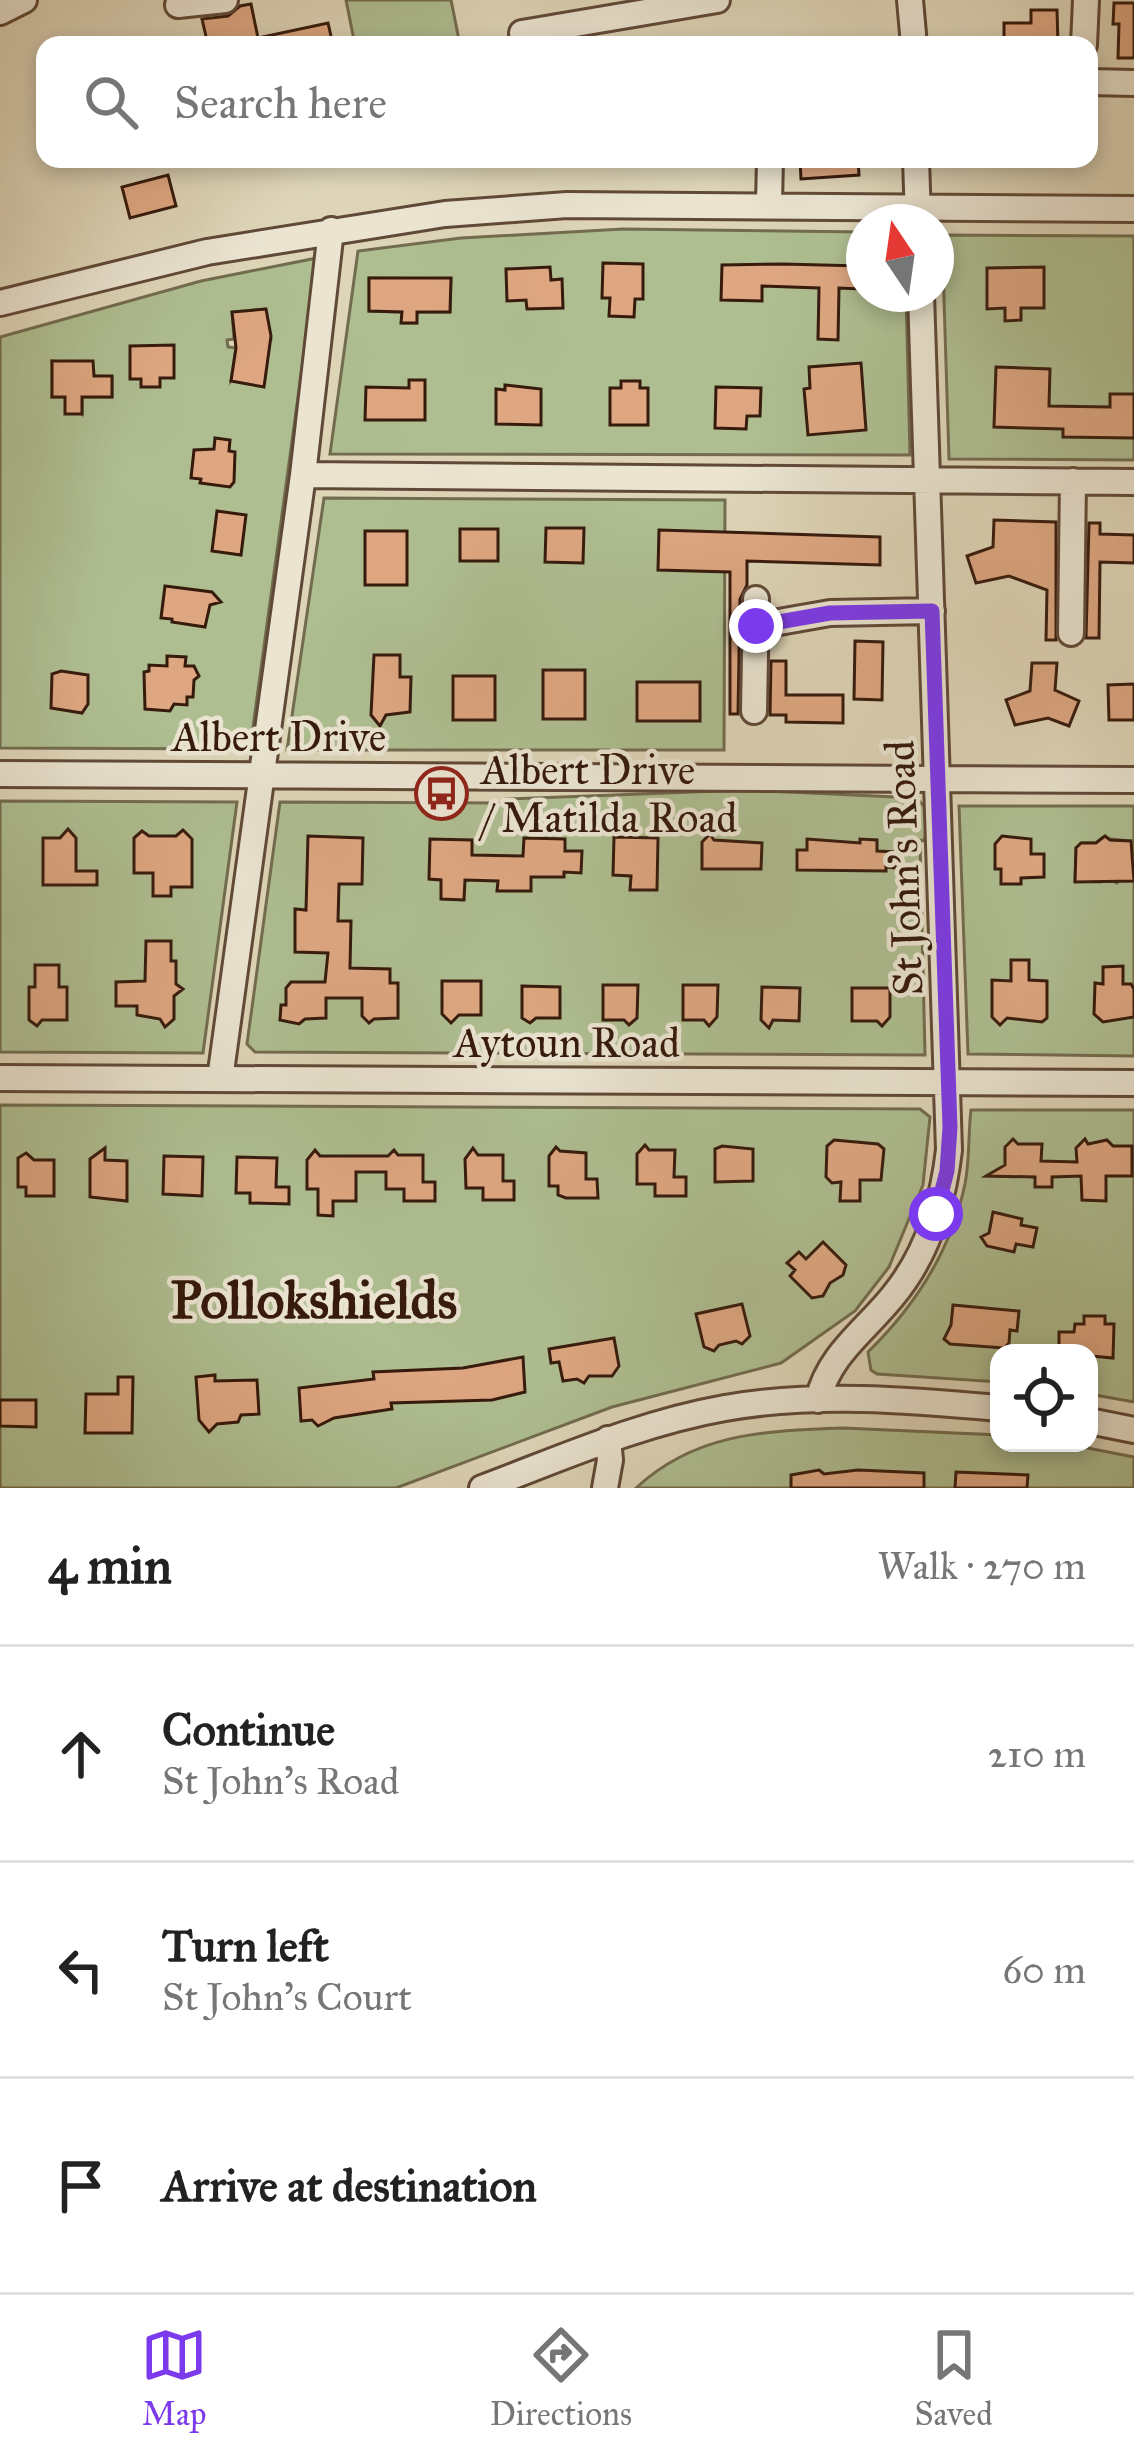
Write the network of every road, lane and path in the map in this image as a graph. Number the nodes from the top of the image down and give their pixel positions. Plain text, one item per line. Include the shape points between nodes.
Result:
1 (24, 0) edge
2 (225, 0) edge
3 (717, 0) edge
4 (910, 0) edge
5 (1086, 0) edge
6 (178, 5) dead end
7 (0, 12) edge
8 (522, 33) dead end
9 (913, 36) edge
10 (1084, 36) edge
11 (1098, 82) edge
12 (1134, 82) edge
13 (770, 168) edge
14 (916, 168) edge
15 (770, 204) junction
16 (918, 204) edge
17 (846, 209) edge
18 (1134, 209) edge
19 (954, 213) edge
20 (331, 230) junction
21 (0, 303) edge
22 (922, 312) edge
23 (303, 475) junction
24 (927, 479) junction
25 (1073, 481) junction
26 (1134, 482) edge
27 (756, 598) dead end
28 (932, 611) junction
29 (756, 626) junction
30 (1072, 633) dead end
31 (754, 711) dead end
32 (0, 774) edge
33 (262, 775) junction
34 (939, 780) junction
35 (1134, 780) edge
36 (0, 1078) edge
37 (220, 1079) junction
38 (950, 1082) junction
39 (1134, 1083) edge
40 (818, 1400) junction
41 (990, 1408) edge
42 (1098, 1423) edge
43 (1134, 1430) edge
44 (608, 1439) junction
45 (482, 1488) edge
46 (604, 1488) edge

1 - 7 street
2 - 6 street
3 - 8 street
4 - 9 street
5 - 10 street
11 - 12 street
13 - 15 street
14 - 16 street
15 - 17 street
15 - 20 street via 568,205
18 - 19 street
20 - 21 street
20 - 23 street
22 - 24 street, St John's Road
23 - 24 street
23 - 33 street
24 - 25 street
24 - 28 street, St John's Road
25 - 26 street
25 - 30 street
27 - 29 street
28 - 29 street via 830,613
28 - 34 street, St John's Road
29 - 31 street
32 - 33 street, Albert Drive
33 - 34 street, Albert Drive
33 - 37 street
34 - 35 street, Albert Drive
34 - 38 street, St John's Road
36 - 37 street, Aytoun Road
37 - 38 street, Aytoun Road
38 - 39 street, Aytoun Road
38 - 40 street, St John's Road via 947,1171 930,1232 894,1295 829,1368
40 - 41 street
40 - 44 street via 722,1408
42 - 43 street
44 - 45 street
44 - 46 street

